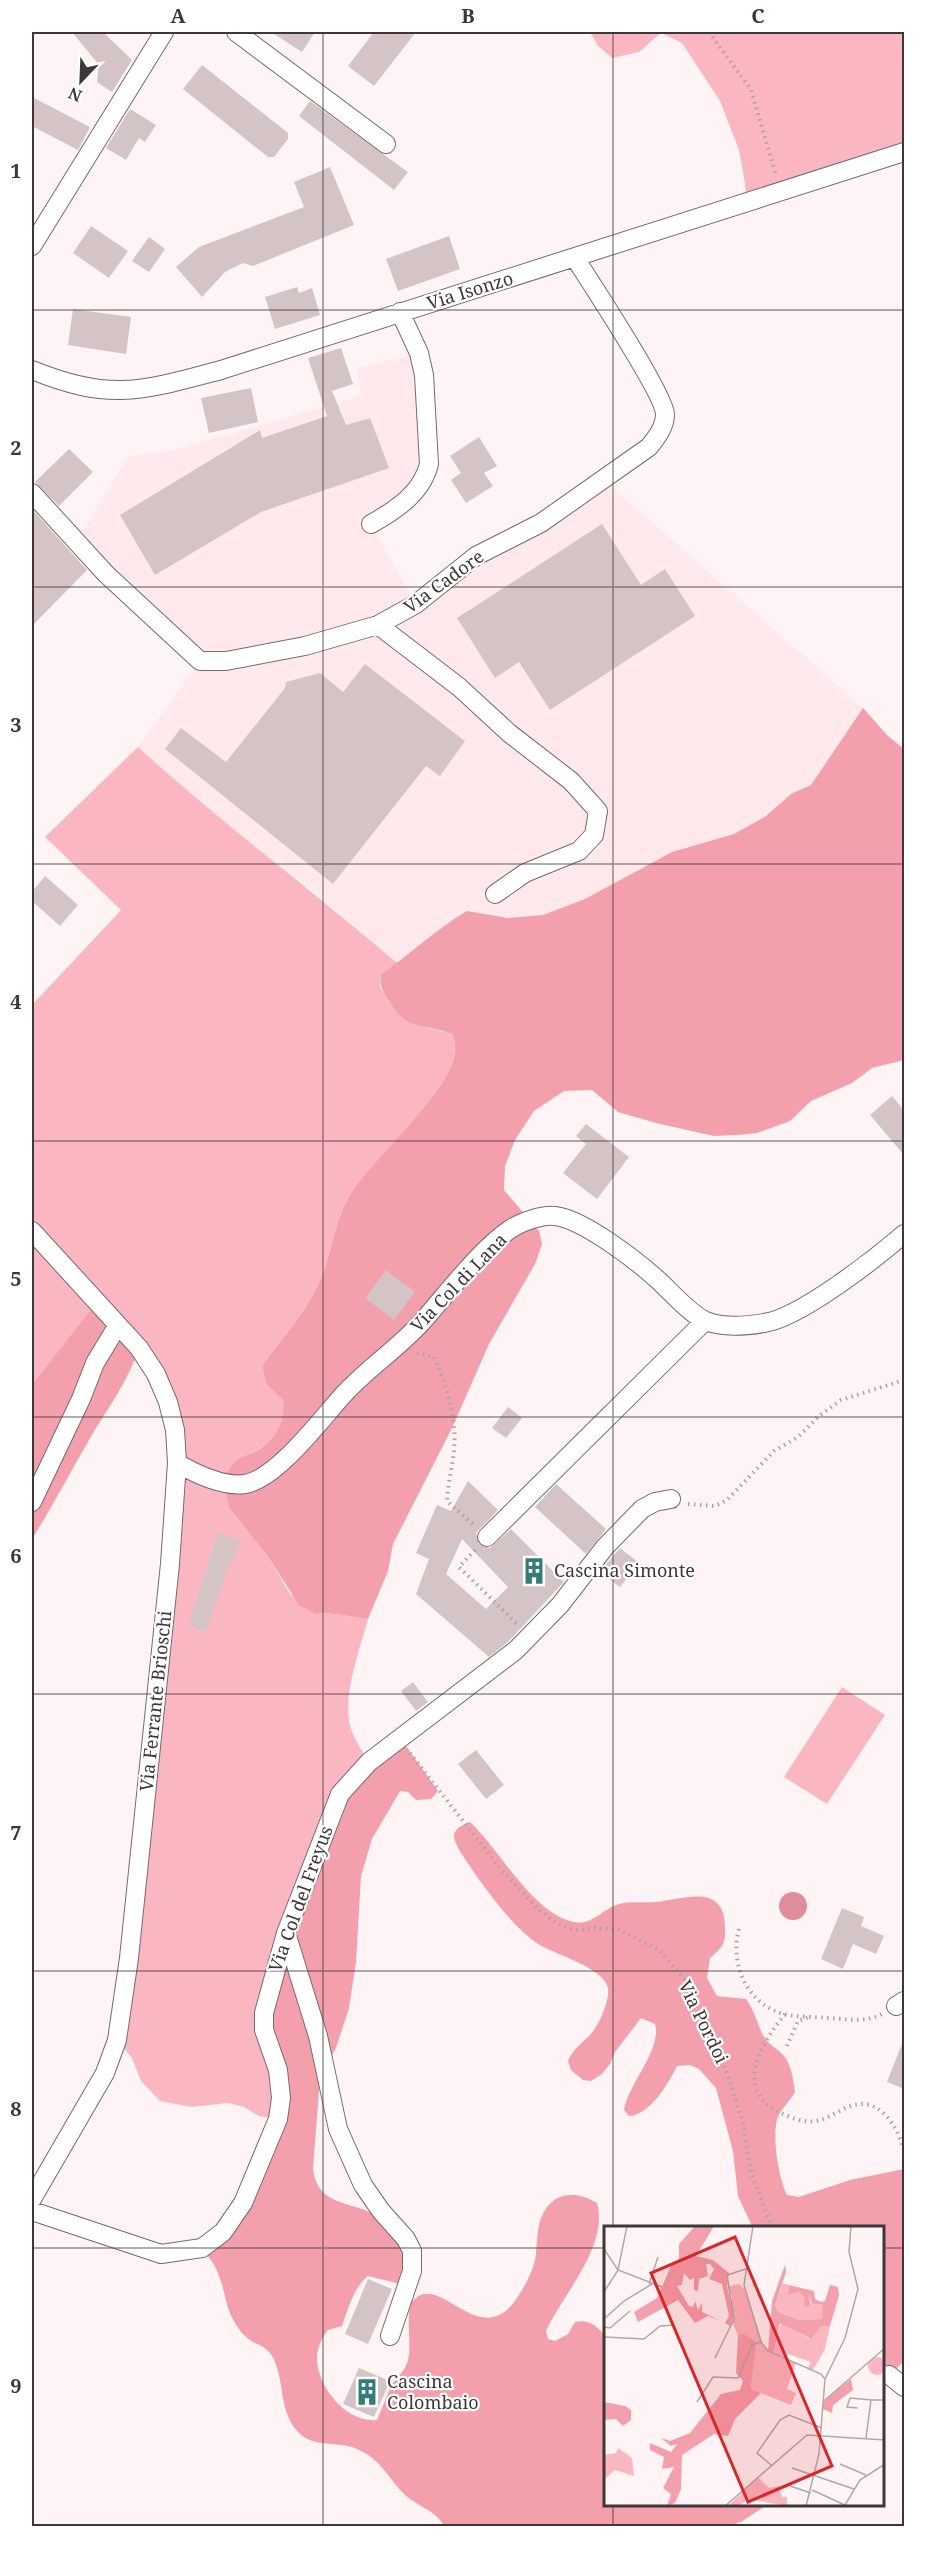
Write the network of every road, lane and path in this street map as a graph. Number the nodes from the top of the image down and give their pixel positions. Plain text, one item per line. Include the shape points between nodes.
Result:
1 (164, 32) edge
2 (237, 32) edge
3 (708, 32) edge
4 (387, 144) dead end
5 (904, 152) edge
6 (781, 190) junction
7 (32, 246) edge
8 (575, 258) junction
9 (400, 312) junction
10 (32, 370) edge
11 (32, 493) edge
12 (371, 524) dead end
13 (378, 626) junction
14 (495, 894) dead end
15 (32, 1231) edge
16 (904, 1234) edge
17 (705, 1321) junction
18 (118, 1325) junction
19 (411, 1353) dead end
20 (904, 1380) edge
21 (177, 1463) junction
22 (671, 1499) joint
23 (32, 1502) edge
24 (487, 1537) junction
25 (529, 1636) junction
26 (400, 1739) junction
27 (739, 1929) dead end
28 (286, 1933) junction
29 (900, 2004) edge
30 (786, 2014) junction
31 (810, 2016) junction
32 (787, 2046) dead end
33 (904, 2151) edge
34 (32, 2199) edge
35 (32, 2211) edge
36 (771, 2226) edge
37 (390, 2336) dead end
38 (889, 2375) dead end
39 (904, 2387) edge

1 - 7 street
2 - 4 street
3 - 6 path via 751,90
5 - 6 street, Via Isonzo
6 - 8 street, Via Isonzo
8 - 9 street, Via Isonzo
8 - 13 street, Via Cadore via 652,384 665,413 661,432 649,447 541,523 476,556 416,604
9 - 10 street, Via Isonzo via 154,388 115,392 79,387
9 - 12 street via 419,353 424,375 429,464 426,477 411,496
11 - 13 street, Via Cadore via 106,573 200,661 226,661 305,646
13 - 14 street via 459,687 509,733 571,781 598,812 594,835 579,851 525,873
15 - 18 street, Via Ferrante Brioschi
16 - 17 street via 856,1272 786,1317 735,1326
17 - 21 street, Via Col di Lana via 642,1265 585,1228 555,1215 540,1217 512,1228 479,1259 422,1322 365,1373 271,1473 246,1484 223,1483
17 - 24 street
18 - 21 street, Via Ferrante Brioschi via 140,1348 168,1402
18 - 23 street via 95,1363
19 - 24 path via 434,1357 448,1390 454,1449 447,1501
20 - 22 path via 842,1400 798,1437 774,1450 727,1500 701,1507
21 - 34 street, Via Ferrante Brioschi via 170,1564 117,2040 105,2073
22 - 25 street, Via Col del Freyus via 642,1509
24 - 25 path via 459,1567
25 - 26 street, Via Col del Freyus via 464,1692
26 - 28 street, Via Col del Freyus via 369,1762 340,1794
26 - 36 path, Via Pordoi via 498,1866 537,1908 556,1923 576,1930 620,1930 660,1951 687,1982 728,2075 743,2123 751,2172
27 - 30 path via 735,1955 740,1977 765,2005
28 - 35 street, Via Col del Freyus via 264,2013 264,2030 278,2070 278,2119 243,2203 224,2232 202,2248 161,2254
28 - 37 street via 318,2036 338,2129 363,2185 412,2251 412,2271
29 - 31 path via 860,2020
30 - 31 path
30 - 33 path via 769,2035 756,2061 754,2083 759,2098 794,2120 814,2122 850,2106 865,2104 892,2122
31 - 32 path via 798,2021
38 - 39 street

